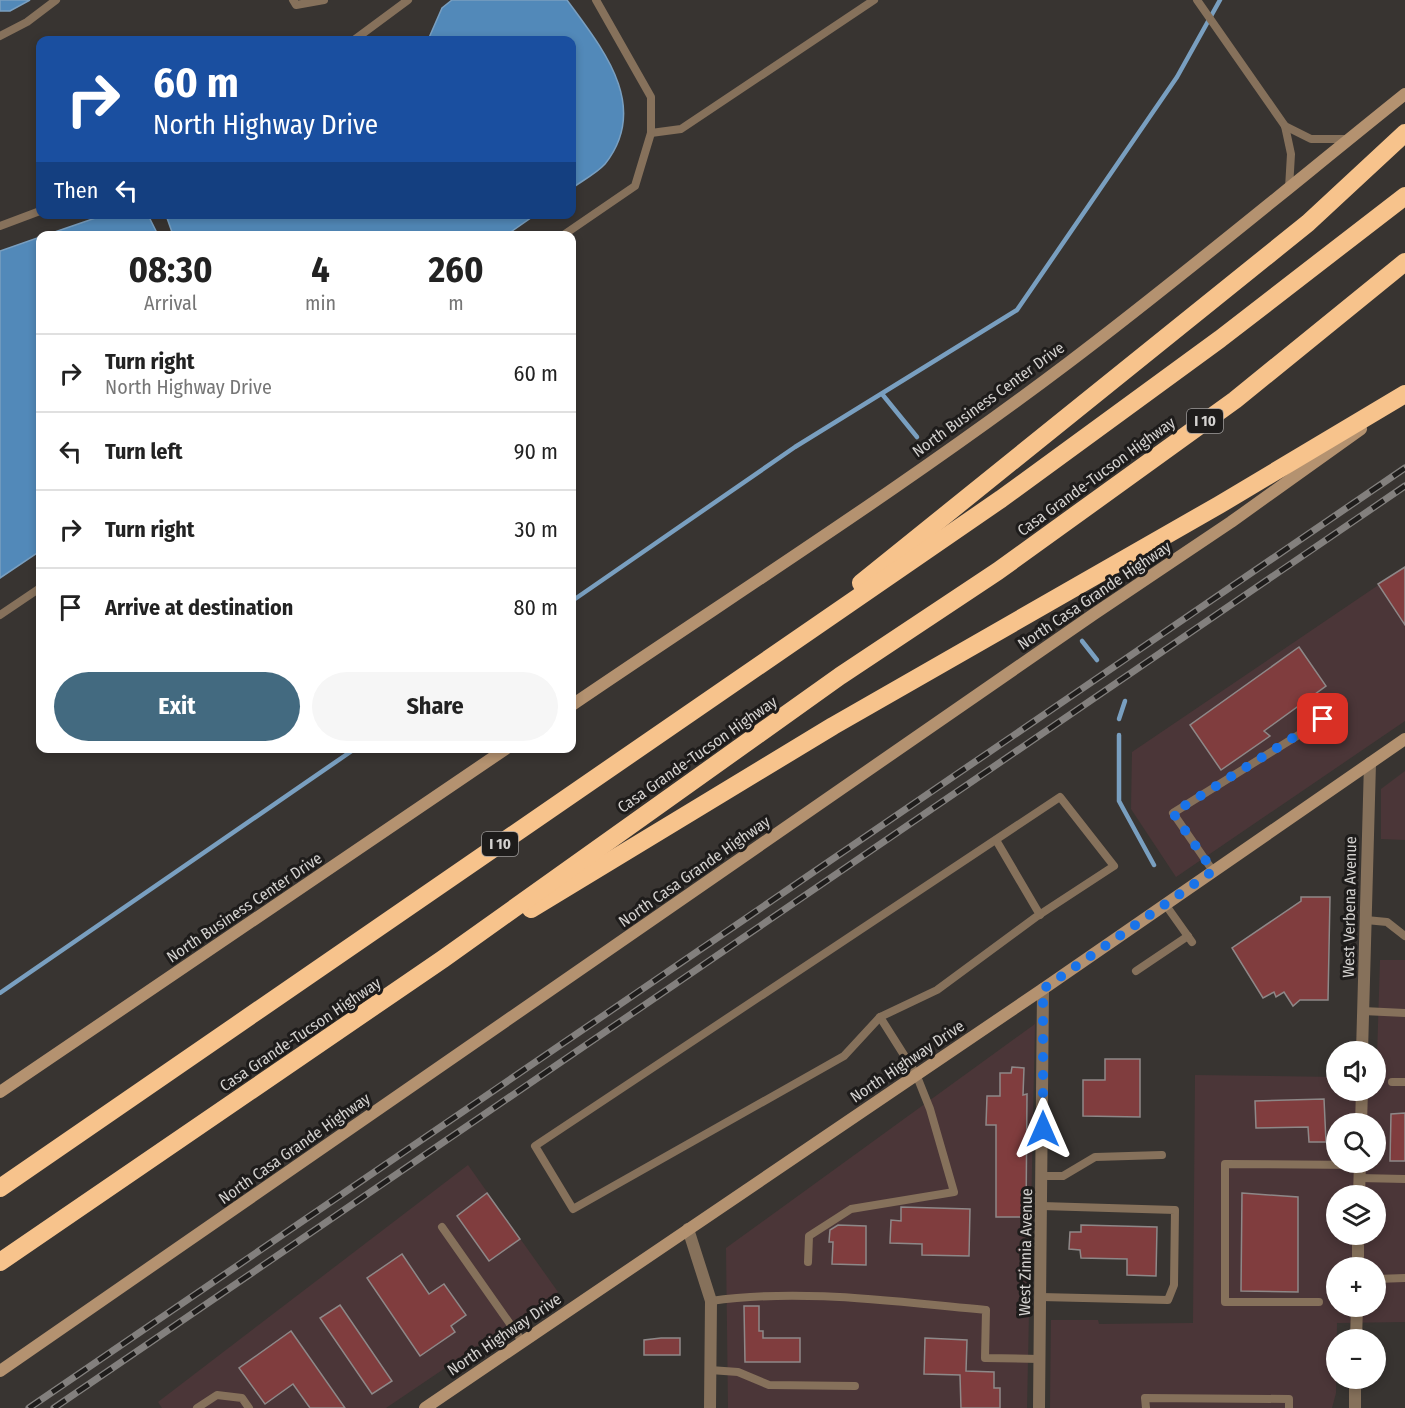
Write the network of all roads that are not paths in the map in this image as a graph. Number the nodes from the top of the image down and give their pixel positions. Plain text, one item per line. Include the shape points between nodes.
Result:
1 (56, 0) edge
2 (293, 0) edge
3 (324, 0) edge
4 (408, 0) edge
5 (596, 0) edge
6 (874, 0) edge
7 (1197, 0) edge
8 (0, 36) edge
9 (359, 36) edge
10 (1405, 94) edge
11 (1285, 126) junction
12 (1405, 133) edge
13 (651, 134) junction
14 (1349, 139) junction
15 (1289, 190) junction
16 (1405, 196) edge
17 (36, 212) edge
18 (0, 226) edge
19 (569, 231) edge
20 (1405, 262) edge
21 (1405, 396) edge
22 (36, 591) edge
23 (0, 615) edge
24 (756, 668) junction
25 (576, 702) edge
26 (1342, 708) dead end
27 (1405, 739) edge
28 (500, 753) edge
29 (1370, 763) junction
30 (996, 840) junction
31 (1213, 871) junction
32 (1165, 904) junction
33 (1040, 915) junction
34 (1365, 920) junction
35 (1405, 936) edge
36 (443, 959) junction
37 (1136, 971) dead end
38 (1043, 989) junction
39 (1363, 1011) junction
40 (1405, 1013) edge
41 (880, 1017) junction
42 (1362, 1041) edge
43 (916, 1074) junction
44 (1392, 1082) dead end
45 (1405, 1083) edge
46 (0, 1092) edge
47 (1162, 1155) dead end
48 (1326, 1164) edge
49 (1360, 1173) edge
50 (1043, 1176) junction
51 (1360, 1178) junction
52 (1405, 1179) edge
53 (1360, 1185) edge
54 (0, 1188) edge
55 (1042, 1206) junction
56 (442, 1227) dead end
57 (688, 1229) junction
58 (0, 1262) edge
59 (808, 1262) dead end
60 (1405, 1278) edge
61 (1386, 1279) edge
62 (1041, 1297) junction
63 (711, 1301) junction
64 (1319, 1302) dead end
65 (522, 1341) junction
66 (1040, 1359) junction
67 (710, 1370) junction
68 (0, 1371) edge
69 (855, 1386) dead end
70 (1355, 1389) edge
71 (197, 1408) edge
72 (249, 1408) edge
73 (425, 1408) edge
74 (710, 1408) edge
75 (1039, 1408) edge
76 (1146, 1408) edge
77 (1289, 1408) edge
78 (1355, 1408) edge

1 - 8 lane
2 - 3 lane via 296,5
4 - 9 lane
5 - 13 lane via 651,97
6 - 13 lane via 681,129
7 - 11 lane
10 - 14 main road, North Business Center Drive
11 - 14 lane via 1311,139
11 - 15 lane via 1291,154
12 - 24 highway via 1308,223
13 - 19 lane via 635,186
14 - 15 main road, North Business Center Drive
15 - 25 main road, North Business Center Drive via 1067,363 954,445
16 - 24 highway, I 10 via 1020,486
17 - 18 lane
20 - 36 highway, Casa Grande-Tucson Highway / I 10 via 1235,399 1046,537 840,676
21 - 36 highway via 870,705
21 - 68 main road, North Casa Grande Highway via 1232,522
22 - 23 lane
24 - 54 highway, I 10
26 - 31 lane via 1173,813
27 - 29 main road, North Highway Drive
28 - 46 main road, North Business Center Drive
29 - 31 main road, North Highway Drive
29 - 34 street, West Verbena Avenue
30 - 33 lane
30 - 33 lane via 1060,797 1114,866
30 - 41 lane via 535,1146 573,1209 844,1056
31 - 32 main road, North Highway Drive
32 - 37 lane via 1190,939
32 - 38 main road, North Highway Drive
33 - 41 lane via 937,990
34 - 35 lane via 1386,922
34 - 39 street, West Verbena Avenue
36 - 58 highway, Casa Grande-Tucson Highway / I 10
38 - 43 main road, North Highway Drive
38 - 50 street, West Zinnia Avenue
39 - 40 lane
39 - 42 street, West Verbena Avenue
41 - 43 lane
43 - 57 main road, North Highway Drive
43 - 59 lane via 954,1192 851,1209 809,1236
44 - 45 lane
47 - 50 lane via 1095,1157 1063,1176
48 - 64 lane via 1225,1164 1225,1302
49 - 51 street
50 - 55 street, West Zinnia Avenue
51 - 52 lane
51 - 53 street
55 - 62 street, West Zinnia Avenue
55 - 62 lane via 1175,1210 1174,1285 1168,1300
56 - 65 lane
57 - 63 street
57 - 65 main road, North Highway Drive
60 - 61 lane
62 - 66 street, West Zinnia Avenue
63 - 66 lane via 823,1296 986,1310 985,1359
63 - 67 street
65 - 73 main road, North Highway Drive
66 - 75 street, West Zinnia Avenue
67 - 69 lane via 738,1372 769,1385
67 - 74 street
70 - 78 street
71 - 72 lane via 218,1395 242,1398
76 - 77 lane via 1146,1398 1157,1398 1289,1399

